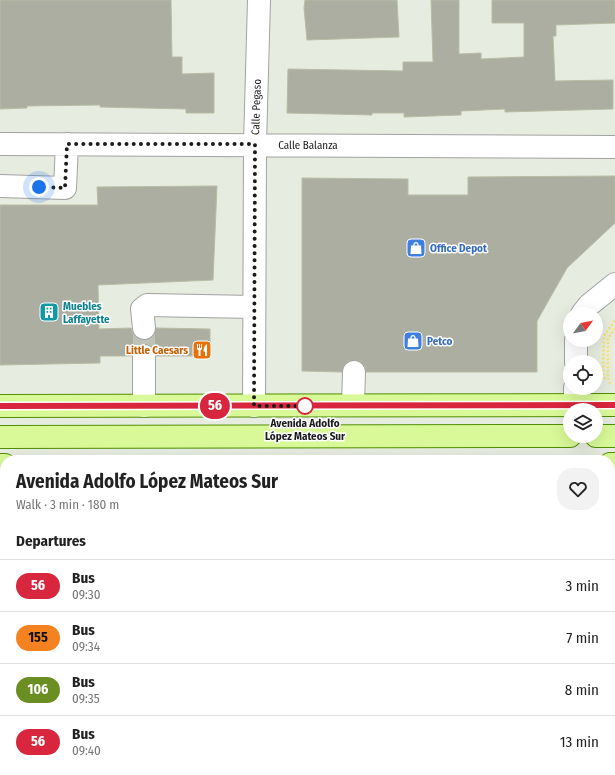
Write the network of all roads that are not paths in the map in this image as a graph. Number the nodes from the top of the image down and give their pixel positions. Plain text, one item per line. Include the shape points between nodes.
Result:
1 (259, 0) edge
2 (0, 144) edge
3 (67, 144) junction
4 (255, 144) junction
5 (615, 147) edge
6 (0, 186) edge
7 (615, 284) edge
8 (254, 307) junction
9 (587, 307) edge
10 (144, 328) tunnel mouth
11 (144, 356) tunnel mouth
12 (354, 372) dead end
13 (613, 395) edge
14 (575, 396) edge
15 (353, 405) junction
16 (0, 406) edge
17 (100, 406) junction
18 (144, 406) junction
19 (254, 406) junction
20 (0, 426) edge
21 (563, 436) edge
22 (603, 436) edge
23 (615, 436) edge
24 (0, 437) edge

1 - 4 street, Calle Pegaso
2 - 3 street, Calle Balanza
3 - 4 street, Calle Balanza
3 - 6 street via 65,188
4 - 5 street, Calle Balanza
4 - 8 street, Calle Pegaso
7 - 9 street
8 - 10 street via 147,305 142,309
8 - 19 street, Calle Pegaso
11 - 18 street
12 - 15 street
13 - 14 main road
14 - 15 main road
15 - 19 main road
16 - 17 main road
17 - 18 main road
17 - 20 main road
18 - 19 main road
21 - 24 main road
22 - 23 main road

